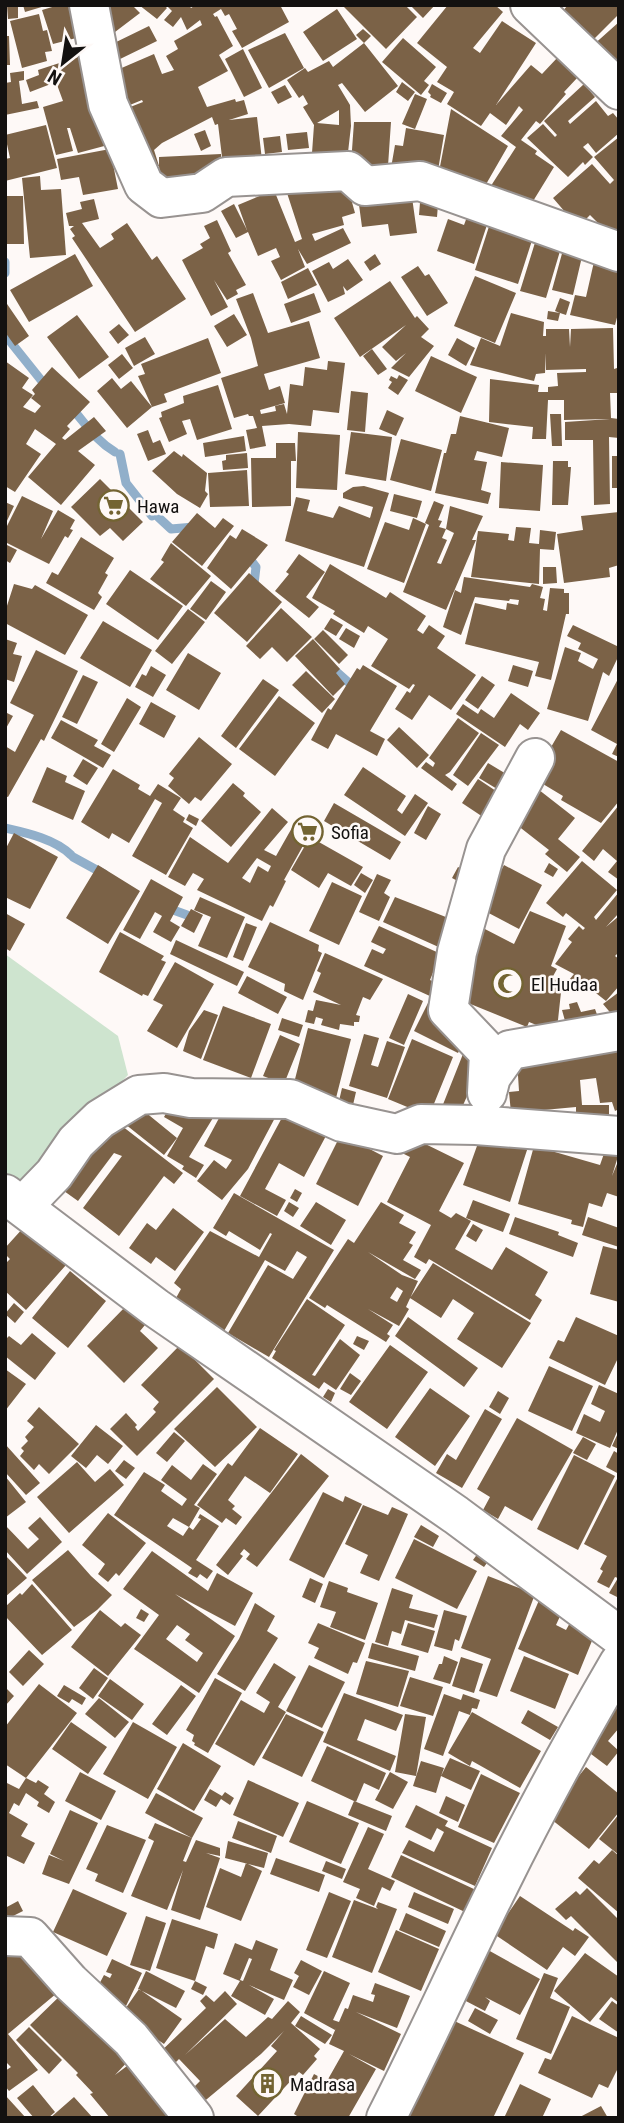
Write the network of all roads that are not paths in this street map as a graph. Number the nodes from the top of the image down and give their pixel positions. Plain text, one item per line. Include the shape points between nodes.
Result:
1 (89, 5) edge
2 (530, 5) edge
3 (619, 90) edge
4 (619, 252) edge
5 (535, 758) dead end
6 (619, 1031) edge
7 (482, 1109) junction
8 (619, 1136) edge
9 (14, 1200) edge
10 (619, 1636) edge
11 (619, 1663) edge
12 (5, 1936) edge
13 (194, 2118) edge
14 (387, 2118) edge

1 - 4 street via 108,104 144,185 161,198 202,193 226,177 348,171 365,186 420,181
2 - 3 street
5 - 7 street via 486,849 457,951 448,1010 489,1053
6 - 7 street via 510,1050 491,1077
7 - 8 street
7 - 9 street via 397,1134 342,1122 290,1099 139,1095 100,1119 76,1142 54,1174
9 - 10 street via 156,1307 456,1515
11 - 14 street via 560,1765
12 - 13 street via 30,1937 131,2039

